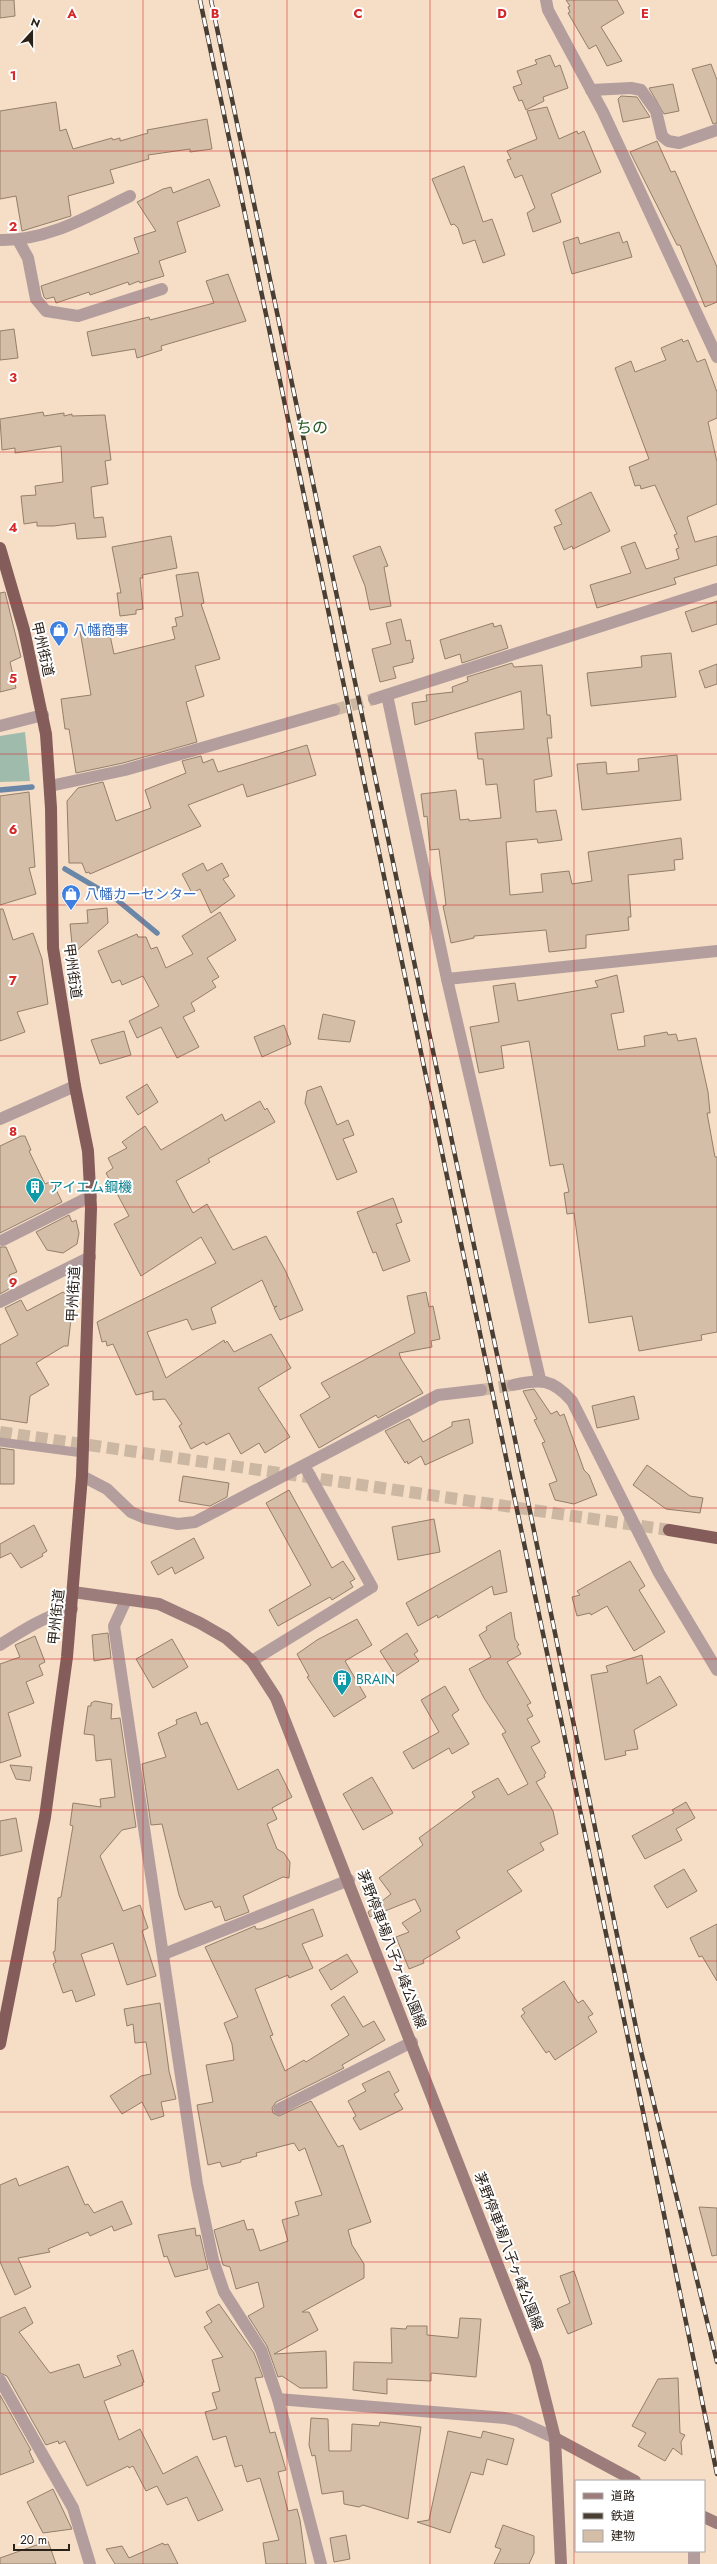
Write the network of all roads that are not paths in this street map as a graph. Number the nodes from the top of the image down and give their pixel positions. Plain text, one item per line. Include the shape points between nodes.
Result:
1 (546, 0) edge
2 (591, 90) junction
3 (717, 130) edge
4 (130, 196) dead end
5 (0, 240) edge
6 (18, 240) junction
7 (162, 289) dead end
8 (717, 357) edge
9 (1, 553) edge
10 (717, 589) edge
11 (387, 695) junction
12 (374, 699) tunnel mouth
13 (334, 710) tunnel mouth
14 (43, 715) junction
15 (0, 726) edge
16 (50, 786) junction
17 (717, 951) edge
18 (447, 979) junction
19 (75, 1086) junction
20 (0, 1119) edge
21 (90, 1196) junction
22 (3, 1240) dead end
23 (90, 1257) junction
24 (0, 1302) edge
25 (540, 1379) junction
26 (513, 1385) tunnel mouth
27 (481, 1390) tunnel mouth
28 (0, 1442) edge
29 (83, 1453) junction
30 (305, 1466) junction
31 (82, 1476) junction
32 (669, 1530) tunnel mouth
33 (717, 1538) edge
34 (73, 1592) junction
35 (126, 1600) junction
36 (72, 1609) junction
37 (0, 1645) edge
38 (252, 1661) junction
39 (717, 1670) edge
40 (349, 1880) junction
41 (164, 1954) junction
42 (412, 2042) junction
43 (0, 2044) edge
44 (279, 2109) dead end
45 (0, 2380) edge
46 (278, 2398) junction
47 (555, 2438) junction
48 (633, 2480) edge
49 (705, 2518) edge
50 (717, 2524) edge
51 (694, 2552) edge
52 (90, 2564) edge
53 (321, 2564) edge
54 (561, 2564) edge
55 (694, 2564) edge

1 - 2 street via 548,10
2 - 3 street via 641,90 656,111 662,136 668,141 679,142
2 - 8 street
4 - 6 street via 54,232
5 - 6 street
6 - 7 street via 28,258 36,299 46,311 78,316
9 - 14 highway, 甲州街道 via 24,630
10 - 11 street
11 - 12 street
11 - 18 street
13 - 16 street via 125,770
14 - 15 street
14 - 16 highway, 甲州街道
16 - 19 highway, 甲州街道 via 53,948
17 - 18 street
18 - 25 street
19 - 20 street
19 - 21 highway, 甲州街道 via 88,1151
21 - 22 street
21 - 23 highway, 甲州街道
23 - 24 street
23 - 29 highway, 甲州街道
25 - 26 street
25 - 39 street via 563,1390 572,1401 659,1572
27 - 30 street via 438,1394
28 - 29 lane
29 - 31 highway, 甲州街道
30 - 31 street via 195,1522 178,1524 145,1518 131,1512 107,1489
30 - 38 street via 372,1587
31 - 34 highway, 甲州街道
32 - 33 highway
34 - 35 main road, 茅野停車場八子ヶ峰公園線
34 - 36 highway, 甲州街道
35 - 38 main road, 茅野停車場八子ヶ峰公園線 via 159,1604 200,1623 226,1638
35 - 41 street via 114,1626
36 - 37 street via 46,1618
36 - 43 highway, 甲州街道 via 45,1817
38 - 40 main road, 茅野停車場八子ヶ峰公園線 via 276,1698
40 - 41 street
40 - 42 main road, 茅野停車場八子ヶ峰公園線
41 - 46 street via 197,2184 213,2260 224,2292 261,2350
42 - 44 street
42 - 47 main road, 茅野停車場八子ヶ峰公園線 via 536,2363
45 - 52 street via 73,2508
46 - 47 street via 505,2418 518,2421
46 - 53 street
47 - 48 main road
47 - 54 main road, 茅野停車場八子ヶ峰公園線
49 - 50 main road
51 - 55 street

